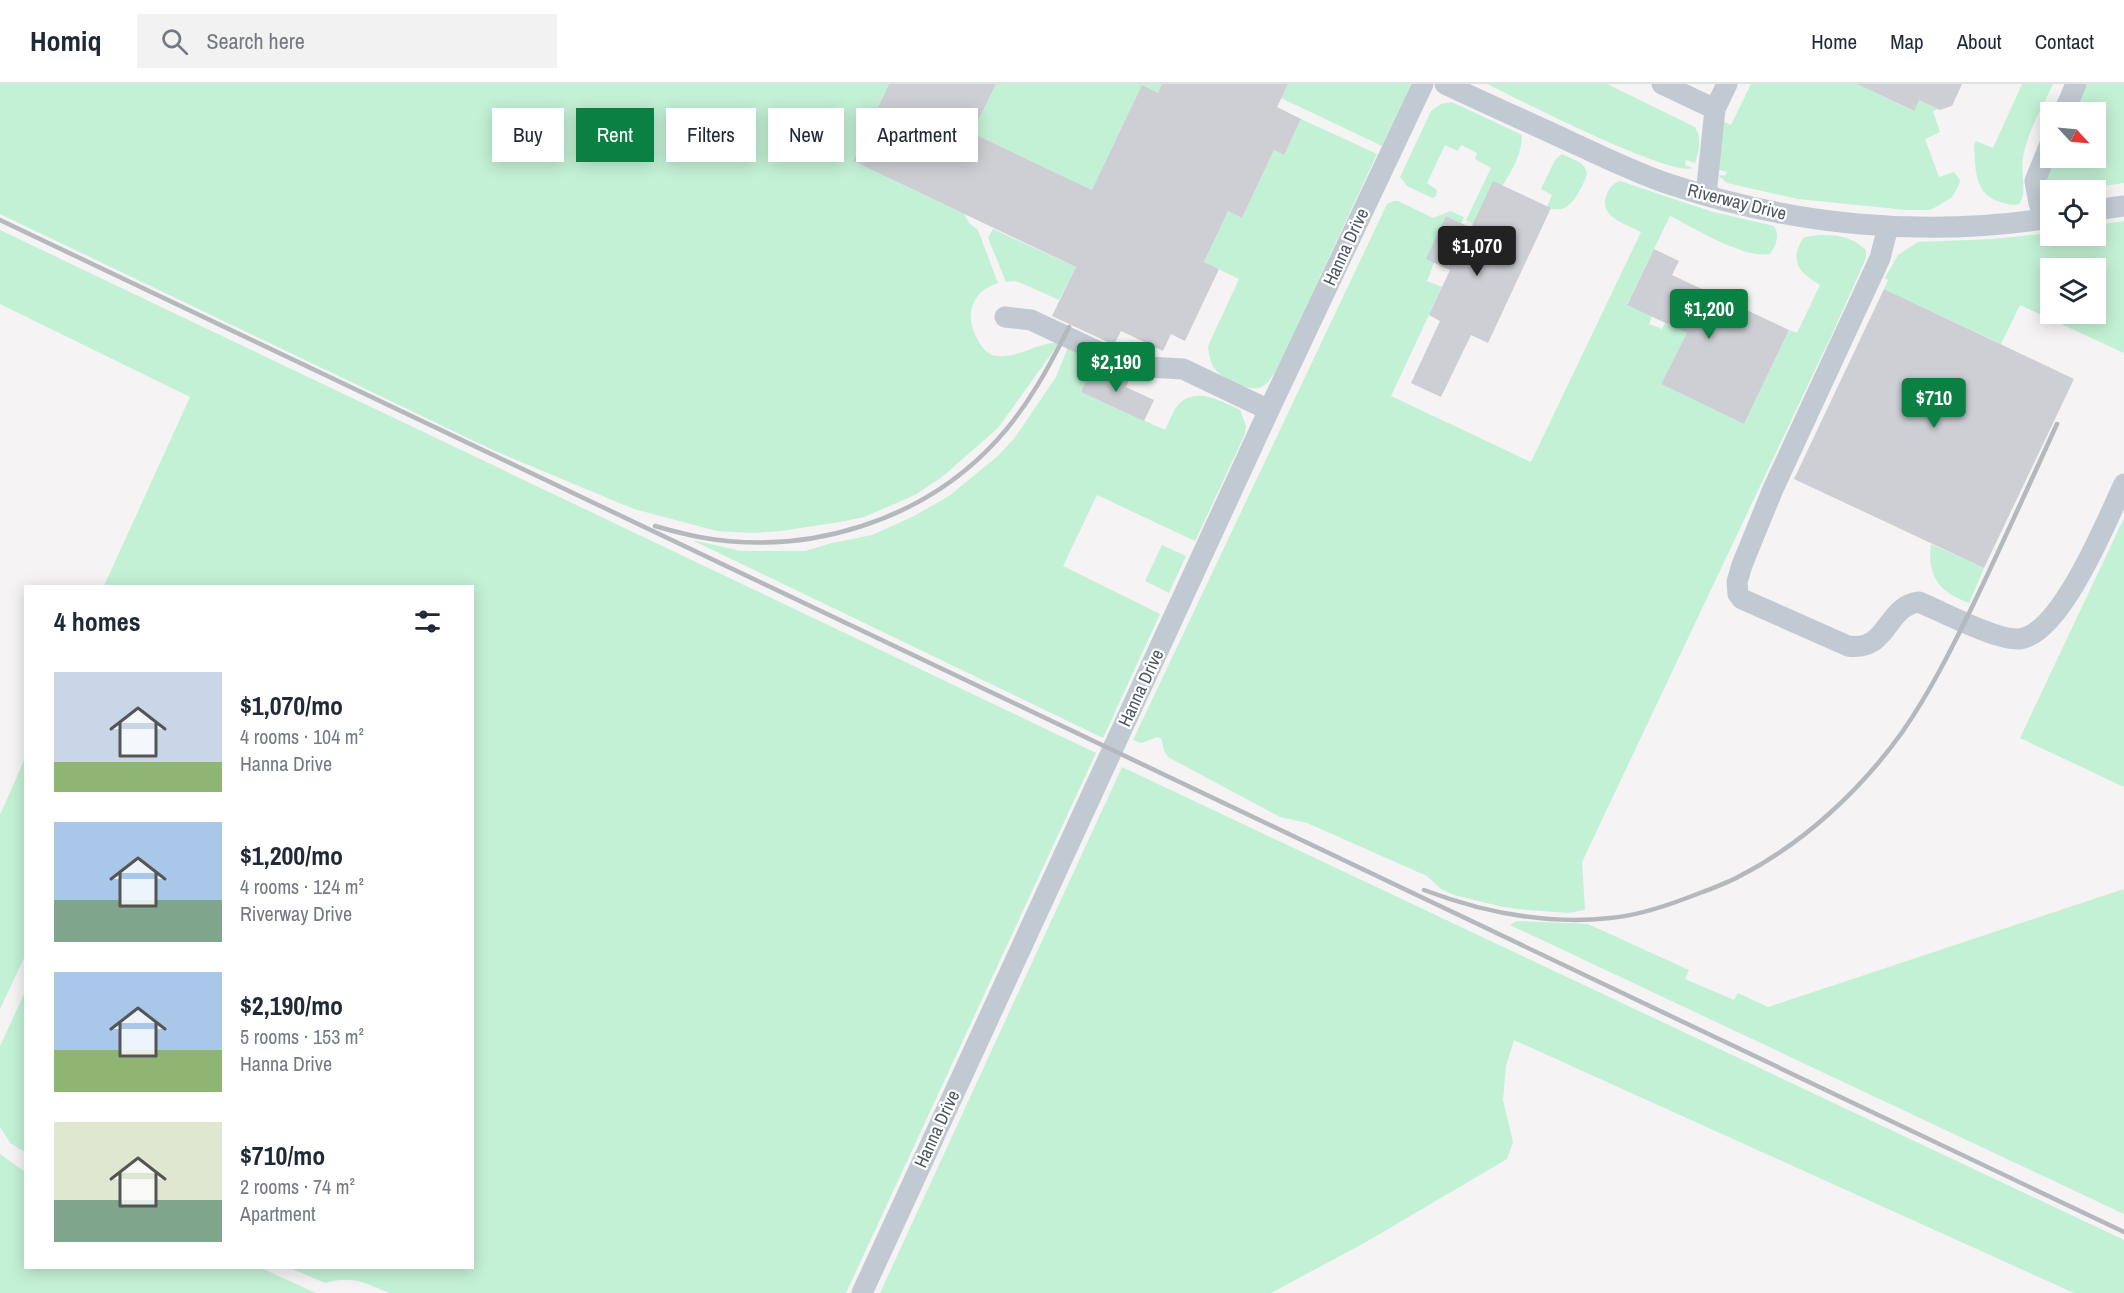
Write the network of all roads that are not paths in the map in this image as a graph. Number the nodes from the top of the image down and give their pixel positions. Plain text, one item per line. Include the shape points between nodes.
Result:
1 (1423, 84) edge
2 (1445, 84) edge
3 (1662, 84) edge
4 (1726, 84) edge
5 (2076, 84) edge
6 (2068, 102) edge
7 (1715, 109) junction
8 (2040, 168) edge
9 (1706, 195) junction
10 (2040, 205) edge
11 (2124, 206) edge
12 (2106, 209) edge
13 (2040, 219) edge
14 (1888, 227) junction
15 (1005, 317) dead end
16 (1269, 410) junction
17 (2124, 484) edge
18 (862, 1293) edge

1 - 16 street, Hanna Drive
2 - 9 street, Riverway Drive via 1615,162
3 - 7 street
4 - 7 street
5 - 6 street
7 - 9 street
8 - 10 street via 2035,181
9 - 14 street, Riverway Drive via 1794,216
11 - 12 street
13 - 14 street, Riverway Drive via 1973,226
14 - 17 street via 1880,258 1742,565 1737,582 1742,599 1848,646 1861,648 1879,636 1903,607 1919,602 1998,636 2024,638 2042,629 2062,604
15 - 16 street via 1031,320 1129,366 1183,369
16 - 18 street, Hanna Drive

